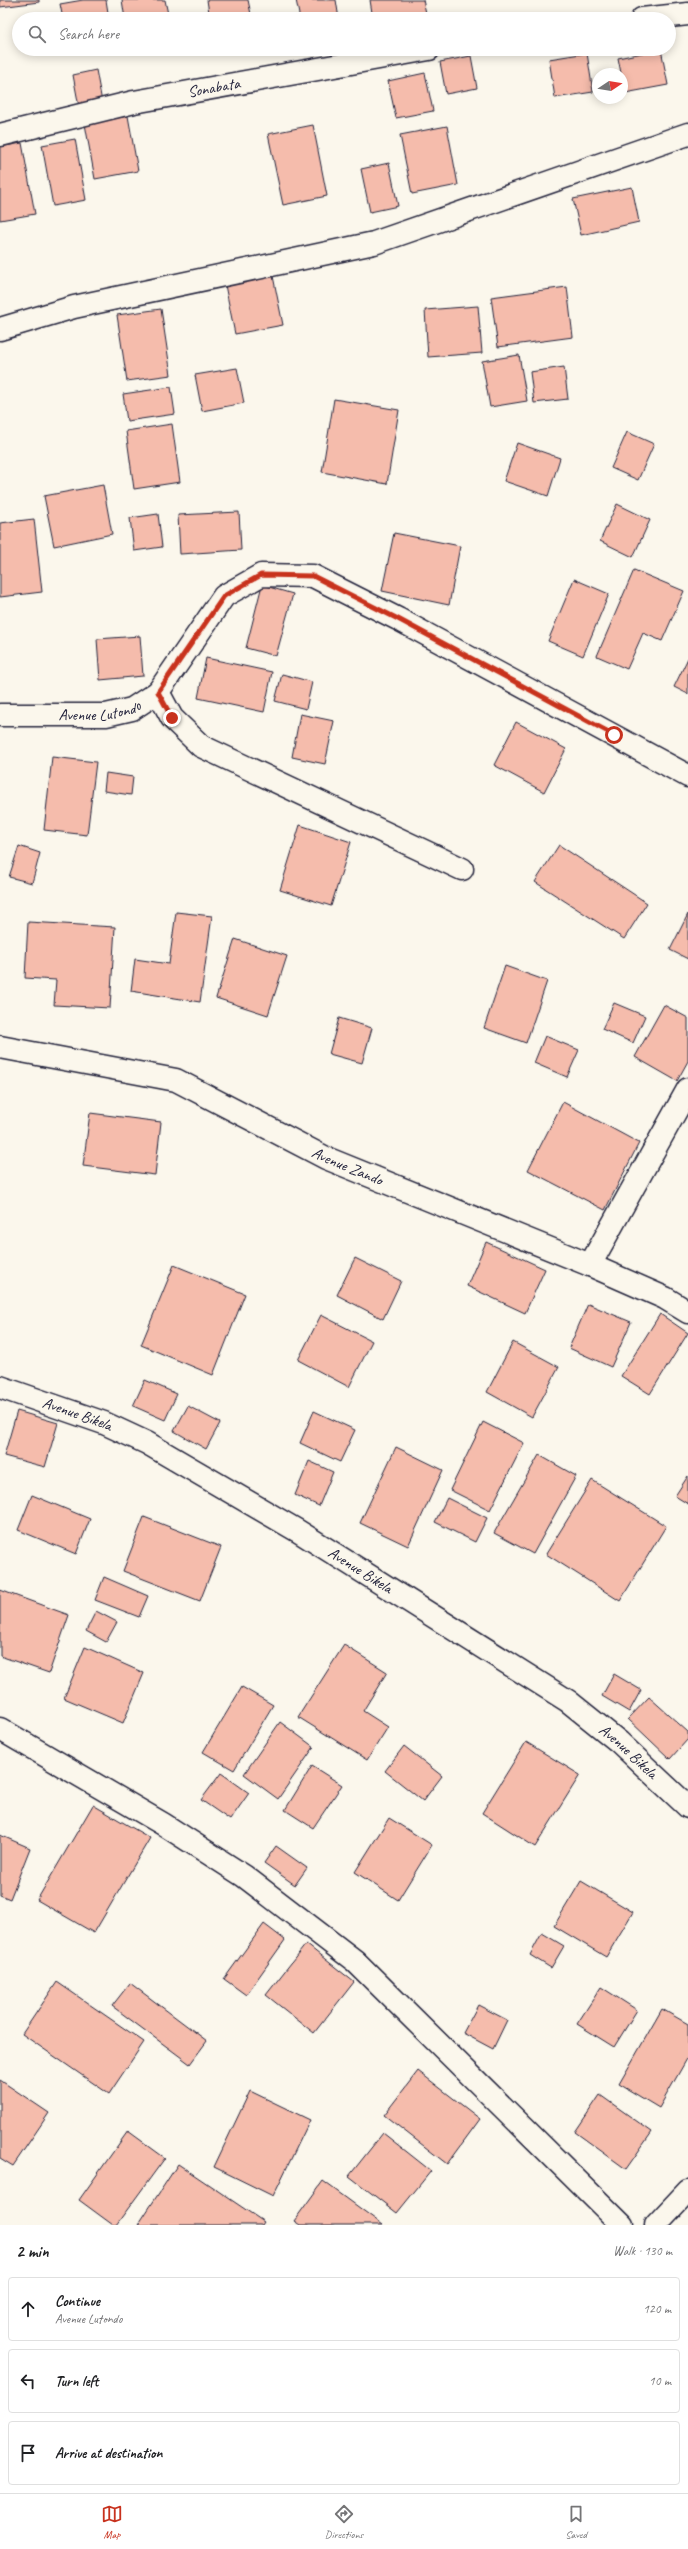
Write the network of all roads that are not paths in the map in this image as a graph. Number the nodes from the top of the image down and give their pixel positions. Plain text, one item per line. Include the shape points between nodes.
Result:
1 (688, 14) edge
2 (676, 15) edge
3 (390, 56) edge
4 (688, 134) edge
5 (0, 135) edge
6 (0, 329) edge
7 (158, 692) junction
8 (0, 715) edge
9 (688, 776) edge
10 (462, 869) dead end
11 (0, 1047) edge
12 (688, 1088) edge
13 (590, 1265) junction
14 (688, 1312) edge
15 (0, 1387) edge
16 (0, 1729) edge
17 (688, 1807) edge
18 (688, 2191) edge
19 (622, 2225) edge
20 (656, 2225) edge

1 - 2 street
3 - 5 street, Sonabata via 134,102
4 - 6 street via 374,243 74,307
7 - 8 street, Avenue Lutondo via 132,709 106,715
7 - 9 street, Avenue Lutondo via 224,596 261,575 313,576 405,622
7 - 10 street via 172,718 201,746
11 - 13 street, Avenue Zando via 176,1080 326,1158
12 - 13 street
13 - 14 street, Avenue Zando via 665,1298
15 - 17 street, Avenue Bikela via 104,1423 147,1443 298,1531 568,1701 619,1742
16 - 19 street via 163,1824 244,1876 355,1961
18 - 20 street

